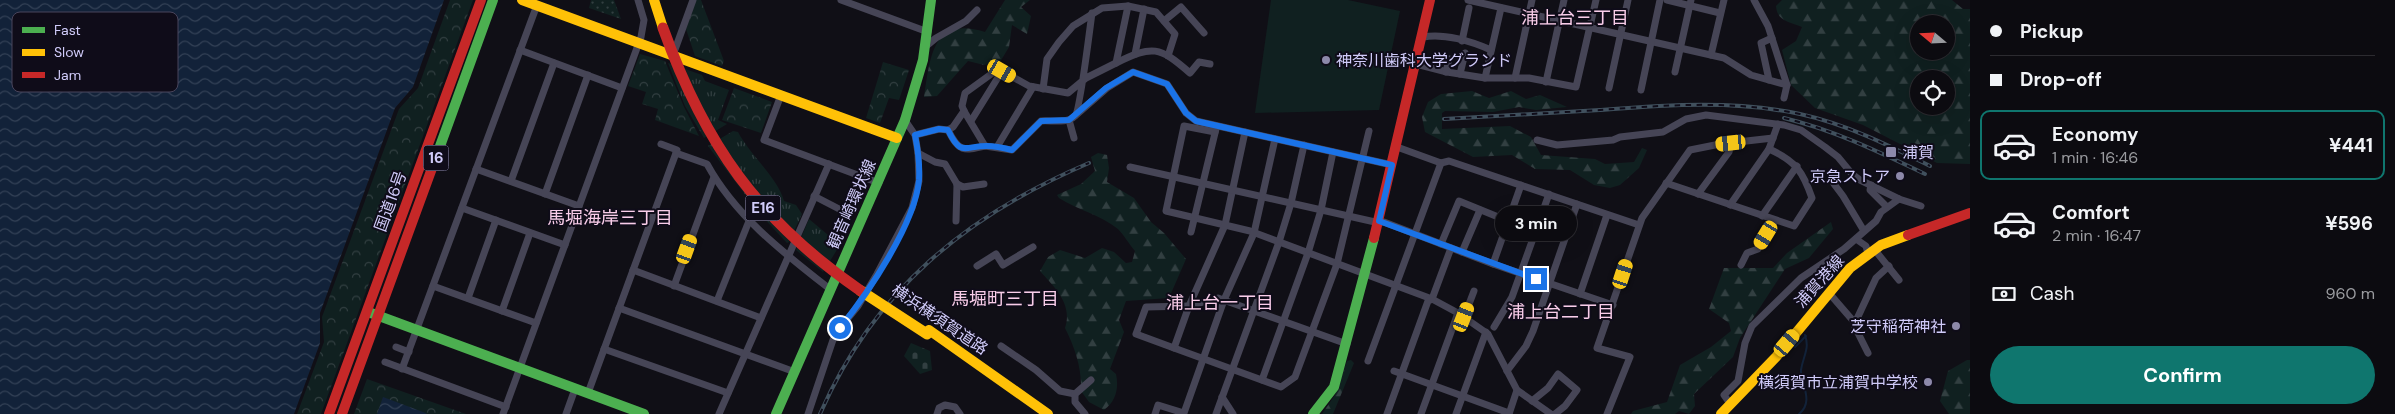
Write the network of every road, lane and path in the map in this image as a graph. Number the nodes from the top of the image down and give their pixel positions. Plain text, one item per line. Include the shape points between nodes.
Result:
1 (481, 0) edge
2 (493, 0) edge
3 (522, 0) edge
4 (638, 0) edge
5 (654, 0) edge
6 (658, 0) edge
7 (693, 0) edge
8 (841, 0) edge
9 (931, 0) edge
10 (1430, 0) edge
11 (1468, 0) edge
12 (1532, 0) edge
13 (1564, 0) edge
14 (1596, 0) edge
15 (1628, 0) edge
16 (1660, 0) edge
17 (1667, 0) edge
18 (1724, 0) edge
19 (1754, 0) edge
20 (1690, 3) edge
21 (1499, 5) edge
22 (537, 6) junction
23 (1128, 6) junction
24 (1469, 8) dead end
25 (977, 10) dead end
26 (1144, 10) junction
27 (1092, 12) junction
28 (1720, 13) junction
29 (1529, 14) junction
30 (1164, 21) junction
31 (1560, 21) junction
32 (1590, 27) junction
33 (665, 28) junction
34 (928, 32) junction
35 (1204, 33) dead end
36 (1620, 34) junction
37 (1423, 37) junction
38 (1772, 38) junction
39 (1462, 41) junction
40 (1651, 41) junction
41 (639, 43) junction
42 (925, 47) junction
43 (1681, 48) junction
44 (520, 50) junction
45 (1491, 50) junction
46 (1465, 53) dead end
47 (1135, 54) junction
48 (1711, 55) junction
49 (673, 56) junction
50 (1168, 56) junction
51 (1449, 59) dead end
52 (554, 63) junction
53 (1116, 63) junction
54 (1210, 64) dead end
55 (1416, 64) junction
56 (1002, 71) junction
57 (1446, 72) junction
58 (1675, 72) dead end
59 (1460, 74) junction
60 (588, 76) junction
61 (1485, 78) junction
62 (1515, 78) junction
63 (1769, 80) junction
64 (1546, 82) junction
65 (1081, 84) junction
66 (1787, 85) junction
67 (1033, 87) junction
68 (622, 88) junction
69 (1609, 88) dead end
70 (1043, 89) junction
71 (1641, 90) dead end
72 (781, 95) junction
73 (1784, 98) dead end
74 (964, 111) junction
75 (1076, 115) junction
76 (904, 119) junction
77 (1069, 120) junction
78 (971, 121) junction
79 (1778, 124) junction
80 (1216, 129) junction
81 (948, 130) junction
82 (1369, 131) dead end
83 (1245, 132) junction
84 (915, 135) junction
85 (897, 138) junction
86 (1074, 138) dead end
87 (1773, 138) junction
88 (1274, 139) junction
89 (1537, 140) dead end
90 (1731, 143) junction
91 (661, 144) dead end
92 (1304, 145) junction
93 (986, 146) junction
94 (997, 147) junction
95 (1397, 147) junction
96 (1769, 148) junction
97 (1333, 152) junction
98 (918, 153) junction
99 (676, 154) junction
100 (1363, 158) junction
101 (1441, 162) junction
102 (829, 164) junction
103 (1392, 165) junction
104 (1796, 166) junction
105 (1130, 167) dead end
106 (476, 169) junction
107 (714, 176) junction
108 (1173, 177) junction
109 (510, 181) junction
110 (879, 182) junction
111 (1666, 183) junction
112 (956, 184) junction
113 (984, 184) dead end
114 (1203, 184) junction
115 (1834, 184) dead end
116 (1521, 185) junction
117 (1871, 185) junction
118 (1233, 190) junction
119 (545, 194) junction
120 (1549, 194) junction
121 (1698, 194) junction
122 (814, 196) junction
123 (1262, 197) junction
124 (1899, 199) junction
125 (1291, 203) junction
126 (1577, 204) junction
127 (1730, 205) junction
128 (579, 206) junction
129 (1921, 206) dead end
130 (1887, 207) junction
131 (462, 208) junction
132 (1321, 210) junction
133 (1480, 210) junction
134 (844, 212) dead end
135 (1970, 213) edge
136 (1607, 215) junction
137 (1350, 216) junction
138 (1762, 216) junction
139 (1196, 218) junction
140 (496, 220) junction
141 (749, 221) junction
142 (956, 221) dead end
143 (1379, 221) junction
144 (1508, 221) junction
145 (1775, 221) junction
146 (1225, 225) junction
147 (1639, 225) junction
148 (1864, 231) junction
149 (1191, 232) dead end
150 (530, 233) junction
151 (1254, 233) junction
152 (1414, 233) junction
153 (1856, 238) junction
154 (1279, 242) junction
155 (1441, 244) junction
156 (565, 245) junction
157 (1033, 247) dead end
158 (1451, 248) junction
159 (1462, 252) junction
160 (1871, 252) junction
161 (1308, 253) junction
162 (788, 256) junction
163 (1337, 264) junction
164 (1493, 264) junction
165 (1741, 265) dead end
166 (977, 266) dead end
167 (1889, 266) junction
168 (633, 270) junction
169 (1365, 274) junction
170 (1521, 274) junction
171 (1899, 280) dead end
172 (1550, 284) junction
173 (433, 286) junction
174 (674, 286) junction
175 (1396, 286) junction
176 (831, 290) junction
177 (1474, 291) dead end
178 (1829, 293) junction
179 (1580, 294) junction
180 (468, 298) junction
181 (1432, 298) junction
182 (1224, 300) junction
183 (717, 301) junction
184 (1613, 304) junction
185 (1189, 306) junction
186 (619, 308) junction
187 (502, 311) junction
188 (1254, 311) junction
189 (366, 312) junction
190 (1461, 315) junction
191 (378, 316) junction
192 (761, 318) junction
193 (1283, 321) junction
194 (536, 323) junction
195 (1855, 323) junction
196 (1494, 326) dead end
197 (417, 330) junction
198 (928, 332) junction
199 (1312, 332) junction
200 (1486, 332) junction
201 (1347, 344) junction
202 (1001, 346) dead end
203 (396, 347) dead end
204 (1174, 348) junction
205 (604, 349) junction
206 (409, 352) junction
207 (745, 353) junction
208 (1868, 353) dead end
209 (1203, 358) junction
210 (385, 362) dead end
211 (1368, 362) dead end
212 (520, 368) junction
213 (402, 369) junction
214 (1232, 369) junction
215 (1394, 371) dead end
216 (1507, 371) junction
217 (795, 372) junction
218 (1402, 374) junction
219 (1091, 380) dead end
220 (1262, 380) junction
221 (1432, 385) junction
222 (575, 389) junction
223 (1517, 390) junction
224 (588, 393) junction
225 (728, 393) junction
226 (1075, 394) junction
227 (1222, 397) junction
228 (1462, 397) junction
229 (1532, 401) junction
230 (1731, 405) junction
231 (505, 410) edge
232 (329, 414) edge
233 (342, 414) edge
234 (566, 414) edge
235 (643, 414) edge
236 (719, 414) edge
237 (776, 414) edge
238 (808, 414) edge
239 (937, 414) edge
240 (960, 414) edge
241 (1040, 414) edge
242 (1048, 414) edge
243 (1085, 414) edge
244 (1155, 414) edge
245 (1216, 414) edge
246 (1233, 414) edge
247 (1313, 414) edge
248 (1387, 414) edge
249 (1421, 414) edge
250 (1456, 414) edge
251 (1509, 414) edge
252 (1551, 414) edge
253 (1555, 414) edge
254 (1606, 414) edge
255 (1721, 414) edge

1 - 189 main road, 国道16号 / 16
2 - 191 main road, 国道16号 / 16
3 - 22 main road
4 - 41 street via 644,20
5 - 33 main road, 横浜横須賀道路 / E16
6 - 33 main road, 横浜横須賀道路 / E16
7 - 49 street
8 - 34 street
9 - 34 main road, 観音崎環状線
10 - 37 main road
11 - 21 street
12 - 29 street
13 - 31 street
14 - 32 street
15 - 36 street
16 - 40 street
17 - 20 street
18 - 28 street
19 - 38 street
20 - 28 street
20 - 43 street
21 - 29 street
21 - 45 street
22 - 41 main road
22 - 44 street
23 - 26 street
23 - 27 street
23 - 53 street
24 - 39 street
25 - 42 street via 966,21
26 - 30 street via 1156,12
26 - 47 street
27 - 65 street
27 - 70 street via 1073,26 1048,59
28 - 48 street
29 - 31 street
29 - 62 street
30 - 35 street via 1181,7
30 - 50 street via 1175,34
31 - 32 street
31 - 64 street
32 - 36 street
32 - 64 street via 1576,87
33 - 198 main road, 横浜横須賀道路 / E16, bridge via 704,119 755,194 824,258
34 - 42 main road, 観音崎環状線
36 - 40 street
36 - 69 street
37 - 39 street via 1435,35
37 - 55 main road
38 - 63 street via 1761,43
38 - 66 street
39 - 45 street
40 - 43 street
40 - 71 street
41 - 49 main road
41 - 68 street
42 - 76 main road, 観音崎環状線
43 - 48 street
43 - 58 street
44 - 52 street
44 - 106 street
45 - 61 street
46 - 59 street
47 - 50 street via 1154,50
47 - 53 street
48 - 63 street via 1724,58 1751,75
49 - 72 main road
50 - 54 street via 1190,73 1199,62
51 - 57 street
52 - 60 street
52 - 109 street
53 - 65 street via 1086,78
55 - 57 street
55 - 95 main road
56 - 67 street
56 - 74 street via 994,72 965,93
56 - 78 street
57 - 59 street
59 - 61 street
60 - 68 street
60 - 119 street
61 - 62 street
62 - 64 street
63 - 66 street
65 - 70 street via 1068,93
65 - 75 street
66 - 73 street
67 - 70 street
67 - 94 street
68 - 128 street
72 - 85 main road
72 - 102 street via 764,140
74 - 78 street
74 - 81 street
75 - 77 street
75 - 80 street via 1106,88 1133,72 1167,84 1191,118
76 - 84 street
76 - 85 main road, 観音崎環状線
77 - 86 street
77 - 94 street via 1041,121 1012,150
78 - 93 street
79 - 87 street
79 - 89 street via 1706,115 1686,119 1663,132 1613,140 1557,145
79 - 117 street via 1800,130 1838,157 1852,174
80 - 83 street
80 - 108 street via 1184,126
80 - 114 street
81 - 84 street
81 - 93 street via 954,143 962,149
82 - 100 street
83 - 88 street
83 - 118 street
84 - 98 street
85 - 110 main road, 観音崎環状線
87 - 90 street
87 - 96 street
88 - 92 street
88 - 123 street
90 - 111 street via 1690,150
90 - 121 street
91 - 99 street via 677,150
92 - 97 street
92 - 125 street
93 - 94 street
95 - 101 street
95 - 103 main road
96 - 104 street
96 - 127 street
97 - 100 street
97 - 132 street
98 - 112 street via 944,164
98 - 238 street via 919,181 909,214 858,306 835,334
99 - 107 street via 707,164
99 - 168 street
100 - 103 street
100 - 137 street
101 - 116 street via 1449,161
101 - 152 street
102 - 110 street
102 - 122 street
103 - 143 main road
104 - 138 street
104 - 145 street via 1803,173 1812,198 1794,226
105 - 108 street
106 - 109 street
106 - 131 street
107 - 141 street
107 - 174 street
108 - 114 street
108 - 139 street via 1166,211
109 - 119 street
110 - 176 main road, 観音崎環状線
111 - 121 street
111 - 147 street
112 - 113 street via 963,187
112 - 142 street
114 - 118 street
114 - 139 street
115 - 148 street
116 - 120 street
116 - 144 street
117 - 124 street
117 - 130 street via 1870,190
118 - 123 street
118 - 146 street
119 - 128 street
120 - 126 street
120 - 170 street
121 - 127 street
122 - 134 street
122 - 162 street
123 - 125 street
123 - 151 street
124 - 129 street
124 - 130 street
125 - 132 street
125 - 154 street
126 - 136 street
126 - 172 street
127 - 138 street
128 - 156 street
130 - 148 street
131 - 140 street
131 - 173 street
132 - 137 street
132 - 161 street
133 - 144 street
133 - 155 street via 1459,201
133 - 159 street
135 - 160 main road, 浦賀港線 via 1886,242
136 - 147 street
136 - 179 street
137 - 143 street
137 - 163 street
138 - 145 street
139 - 146 street
139 - 149 street
140 - 150 street
140 - 180 street
141 - 162 street
141 - 183 street
143 - 152 street
143 - 169 main road
144 - 164 street
145 - 165 street via 1758,249 1747,253
146 - 151 street
146 - 185 street
147 - 184 street
148 - 153 street
150 - 156 street
150 - 187 street
151 - 154 street
151 - 182 street
152 - 155 street
152 - 175 street
153 - 160 street
153 - 230 street via 1801,278 1752,326 1745,343 1738,381 1724,395
154 - 161 street
154 - 188 street
155 - 158 street
156 - 194 street
157 - 166 street via 1003,265 996,254
158 - 159 street
158 - 181 street
159 - 164 street
160 - 167 street
160 - 178 main road, 浦賀港線 via 1850,268
161 - 163 street
161 - 193 street
162 - 176 street
162 - 192 street
163 - 169 street
163 - 199 street
164 - 170 street
167 - 171 street
167 - 195 street via 1876,278
168 - 174 street
168 - 186 street
169 - 175 street
169 - 201 main road
170 - 172 street
170 - 196 street via 1512,297
172 - 179 street
172 - 216 street via 1526,346
173 - 180 street
173 - 197 street
174 - 183 street
175 - 181 street
175 - 211 street
176 - 217 main road, 観音崎環状線
177 - 190 street
178 - 195 street
178 - 230 main road, 浦賀港線
179 - 184 street
180 - 187 street
181 - 190 street
181 - 218 street via 1428,301
182 - 185 street via 1218,298
182 - 188 street
182 - 209 street
183 - 192 street
184 - 254 street via 1598,348 1630,357
185 - 204 street
185 - 204 street via 1146,307 1136,334
186 - 205 street
186 - 207 street
187 - 194 street
188 - 193 street
188 - 214 street
189 - 191 main road
189 - 232 main road, 国道16号 / 16
190 - 200 street
190 - 221 street
191 - 197 main road
191 - 233 main road, 国道16号 / 16
192 - 207 street
193 - 199 street
193 - 220 street
194 - 212 street
195 - 208 street via 1854,327
197 - 206 street
197 - 212 main road
198 - 241 main road, 横浜横須賀道路 / E16
198 - 242 main road, 横浜横須賀道路 / E16
199 - 201 street
199 - 220 street via 1295,377 1281,387
200 - 216 street
200 - 228 street
201 - 247 main road via 1334,387
202 - 226 street via 1035,366 1060,391
203 - 206 street
204 - 209 street
205 - 224 street
205 - 225 street
206 - 213 street
207 - 217 street
207 - 225 street
209 - 214 street
209 - 244 street via 1184,413 1158,405
210 - 213 street
212 - 222 main road
212 - 231 street
213 - 231 street
214 - 220 street
214 - 227 street
215 - 218 street
216 - 223 street
217 - 237 main road, 観音崎環状線
218 - 221 street
218 - 248 street
219 - 226 street
221 - 228 street
221 - 249 street
222 - 224 main road
222 - 234 street
223 - 229 street
223 - 251 street
224 - 235 main road
225 - 236 street
226 - 243 street via 1075,402
227 - 245 street
227 - 246 street
228 - 250 street
228 - 251 street
229 - 252 street
229 - 253 street via 1548,388 1558,374 1577,390
230 - 255 main road, 浦賀港線
239 - 240 street via 945,405 955,407

